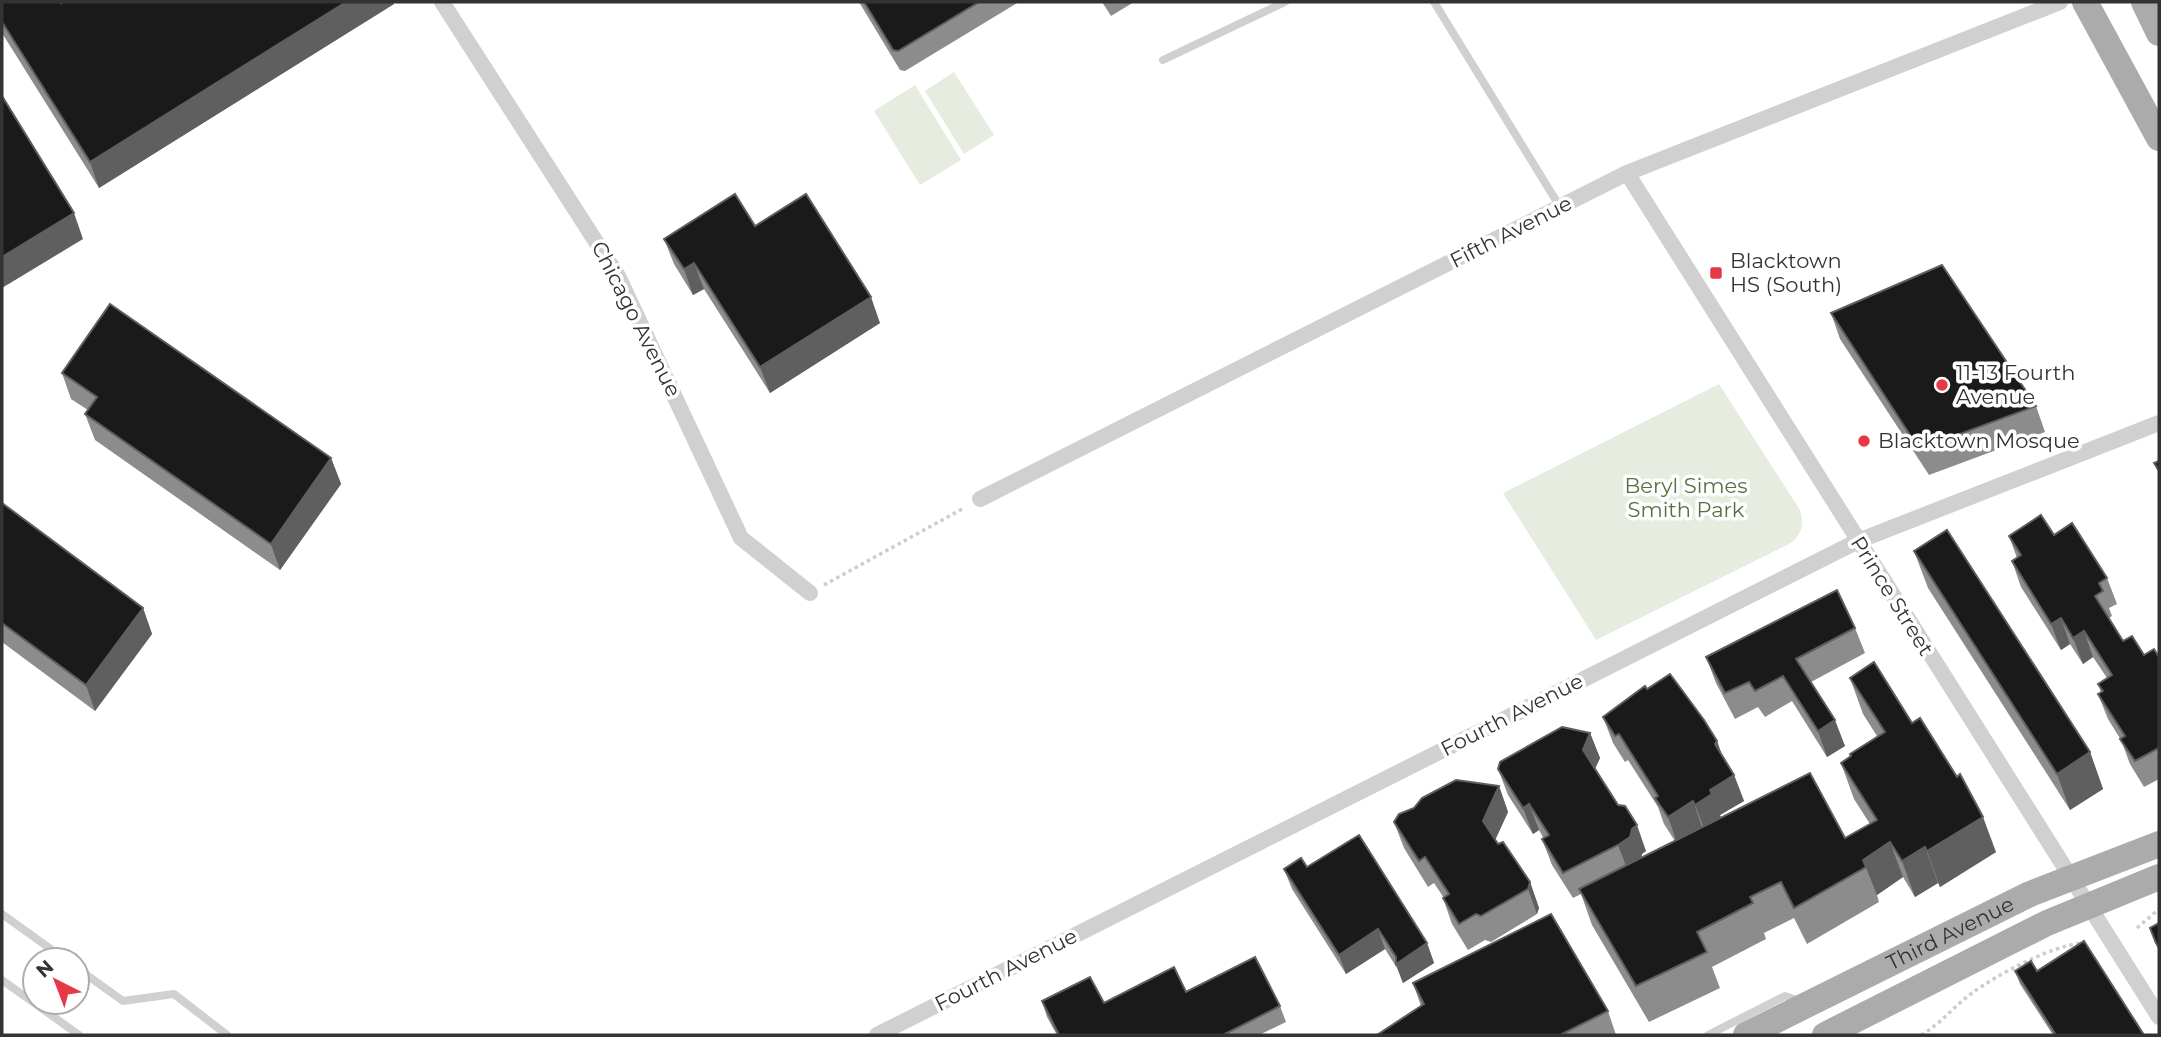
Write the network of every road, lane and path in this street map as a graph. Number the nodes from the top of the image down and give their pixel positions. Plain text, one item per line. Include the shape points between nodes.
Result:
1 (442, 2) edge
2 (1285, 2) edge
3 (1434, 2) edge
4 (2060, 2) edge
5 (2085, 2) edge
6 (2144, 2) edge
7 (2159, 33) edge
8 (1163, 60) dead end
9 (2159, 138) edge
10 (1627, 173) junction
11 (1560, 207) junction
12 (2159, 423) edge
13 (980, 499) joint
14 (1858, 541) junction
15 (810, 593) joint
16 (2159, 844) edge
17 (2070, 877) junction
18 (2159, 877) edge
19 (2088, 905) junction
20 (2159, 909) edge
21 (2, 914) edge
22 (2137, 928) dead end
23 (2082, 943) edge
24 (47, 946) edge
25 (91, 978) edge
26 (2, 980) edge
27 (1808, 1004) junction
28 (2159, 1017) edge
29 (79, 1035) edge
30 (227, 1035) edge
31 (877, 1035) edge
32 (1708, 1035) edge
33 (1746, 1035) edge
34 (1825, 1035) edge
35 (1921, 1035) edge

1 - 15 street, Chicago Avenue via 618,276 741,538
2 - 8 lane
3 - 11 lane
4 - 10 street, Fifth Avenue
5 - 9 main road
6 - 7 main road
10 - 11 street, Fifth Avenue
10 - 14 street, Prince Street
11 - 13 street, Fifth Avenue
12 - 14 street, Fourth Avenue
13 - 15 path
14 - 17 street, Prince Street
14 - 31 street, Fourth Avenue
16 - 17 main road, Third Avenue
17 - 19 street, Prince Street
17 - 27 main road, Third Avenue
18 - 19 main road, Third Avenue
19 - 28 street, Prince Street
19 - 34 main road, Third Avenue
20 - 22 path
21 - 24 lane
23 - 35 path via 2068,944 2008,972 1972,993
25 - 30 lane via 123,1001 174,994
26 - 29 lane
27 - 32 lane via 1785,996
27 - 33 main road, Third Avenue

